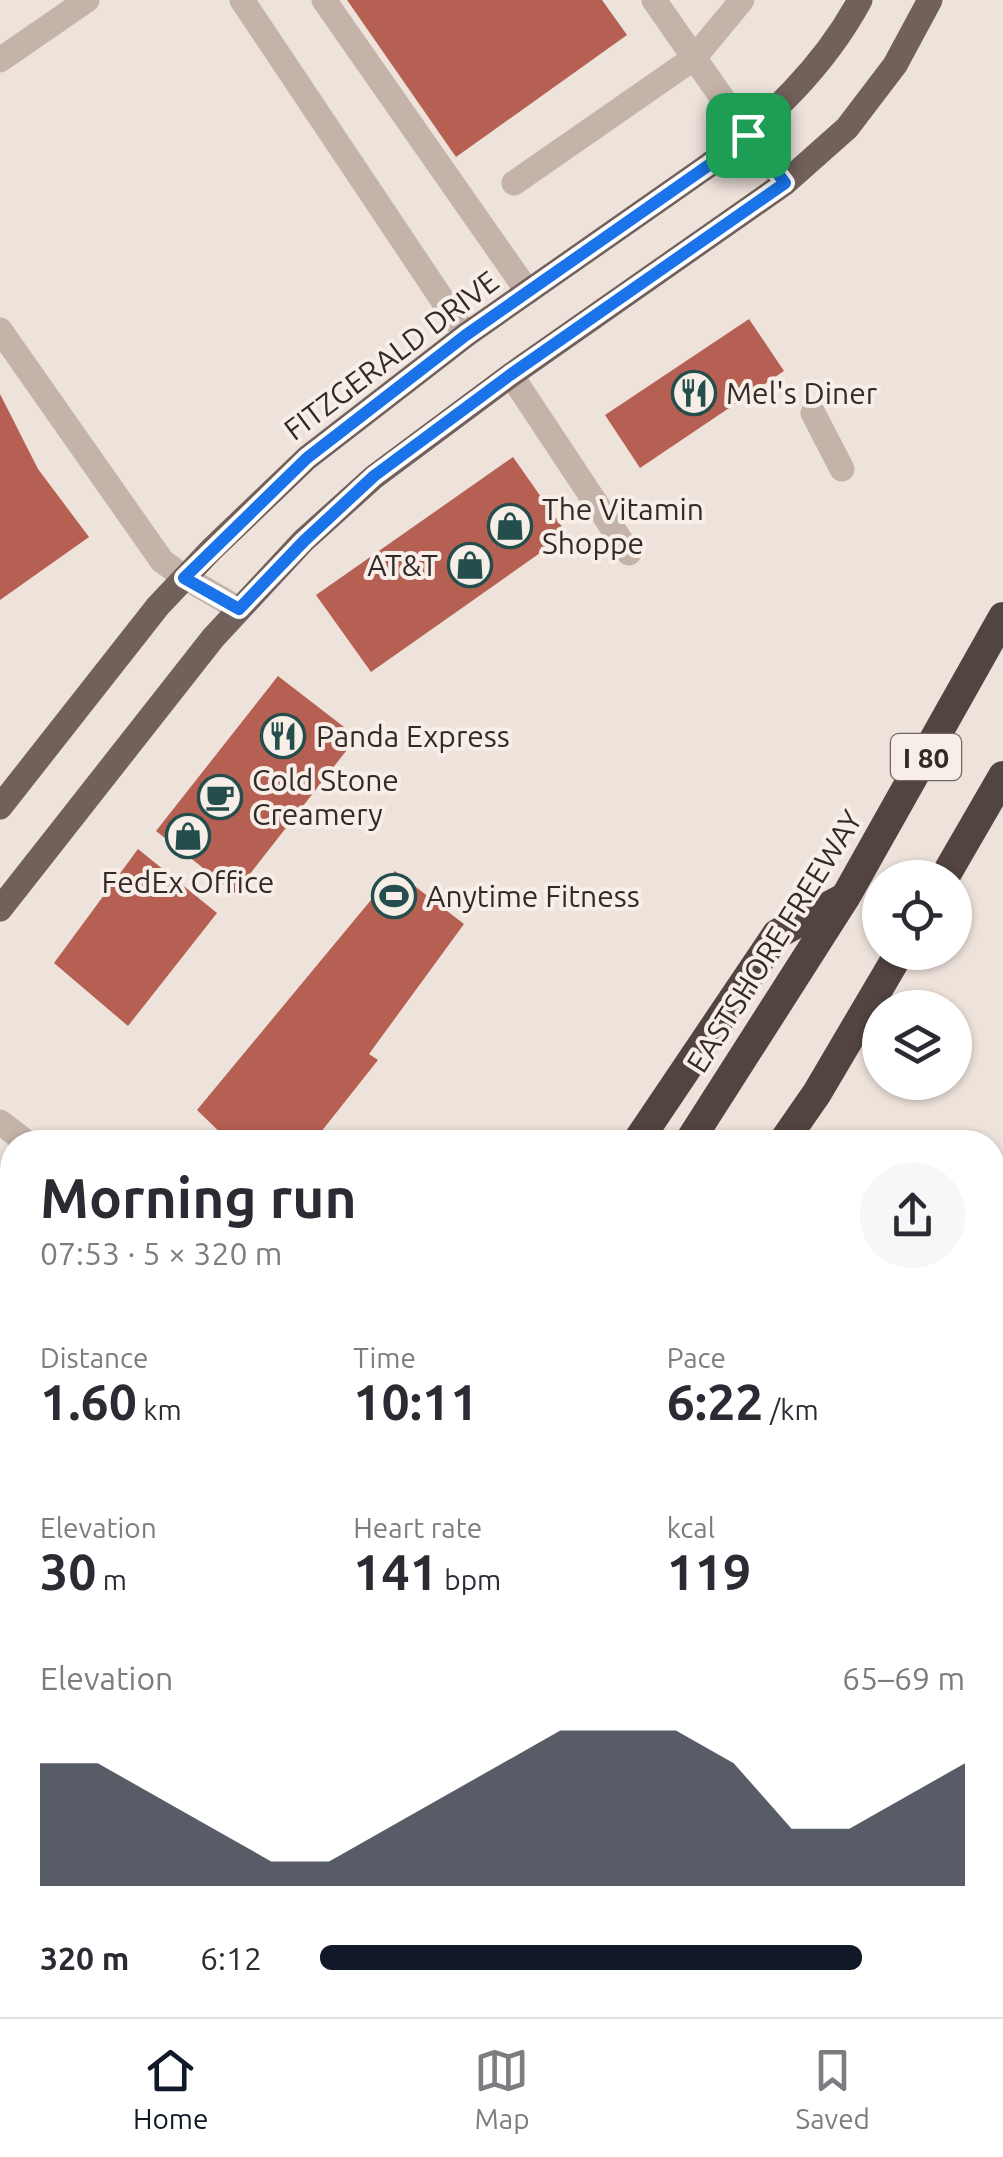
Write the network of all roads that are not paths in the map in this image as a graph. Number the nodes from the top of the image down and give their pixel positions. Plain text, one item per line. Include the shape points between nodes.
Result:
1 (87, 0) edge
2 (242, 0) edge
3 (324, 0) edge
4 (654, 0) edge
5 (742, 0) edge
6 (860, 0) edge
7 (930, 0) edge
8 (694, 58) junction
9 (0, 60) edge
10 (748, 135) junction
11 (514, 183) dead end
12 (785, 183) junction
13 (528, 292) junction
14 (0, 330) edge
15 (466, 335) junction
16 (510, 375) junction
17 (813, 412) dead end
18 (842, 470) dead end
19 (629, 553) dead end
20 (184, 578) junction
21 (239, 609) junction
22 (1003, 616) edge
23 (1003, 776) edge
24 (0, 807) edge
25 (954, 860) edge
26 (846, 896) junction
27 (0, 910) edge
28 (889, 970) edge
29 (645, 1130) edge
30 (697, 1130) edge
31 (791, 1130) edge

1 - 9 street
2 - 15 street
3 - 13 street
4 - 8 street
5 - 8 street
6 - 10 main road, FITZGERALD DRIVE via 795,90
7 - 12 main road via 896,65 848,128
8 - 10 street
8 - 11 street
10 - 12 street
10 - 13 main road, FITZGERALD DRIVE
12 - 16 main road
13 - 15 main road, FITZGERALD DRIVE
14 - 20 street via 162,562
15 - 20 main road, FITZGERALD DRIVE via 307,458
16 - 19 street
16 - 21 main road via 374,476
17 - 18 street
20 - 21 street
20 - 24 main road, FITZGERALD DRIVE
21 - 27 main road
22 - 26 highway, EASTSHORE FREEWAY / I 80
23 - 25 highway, I 80
26 - 29 highway via 777,934
26 - 30 highway, EASTSHORE FREEWAY / I 80
28 - 31 highway

